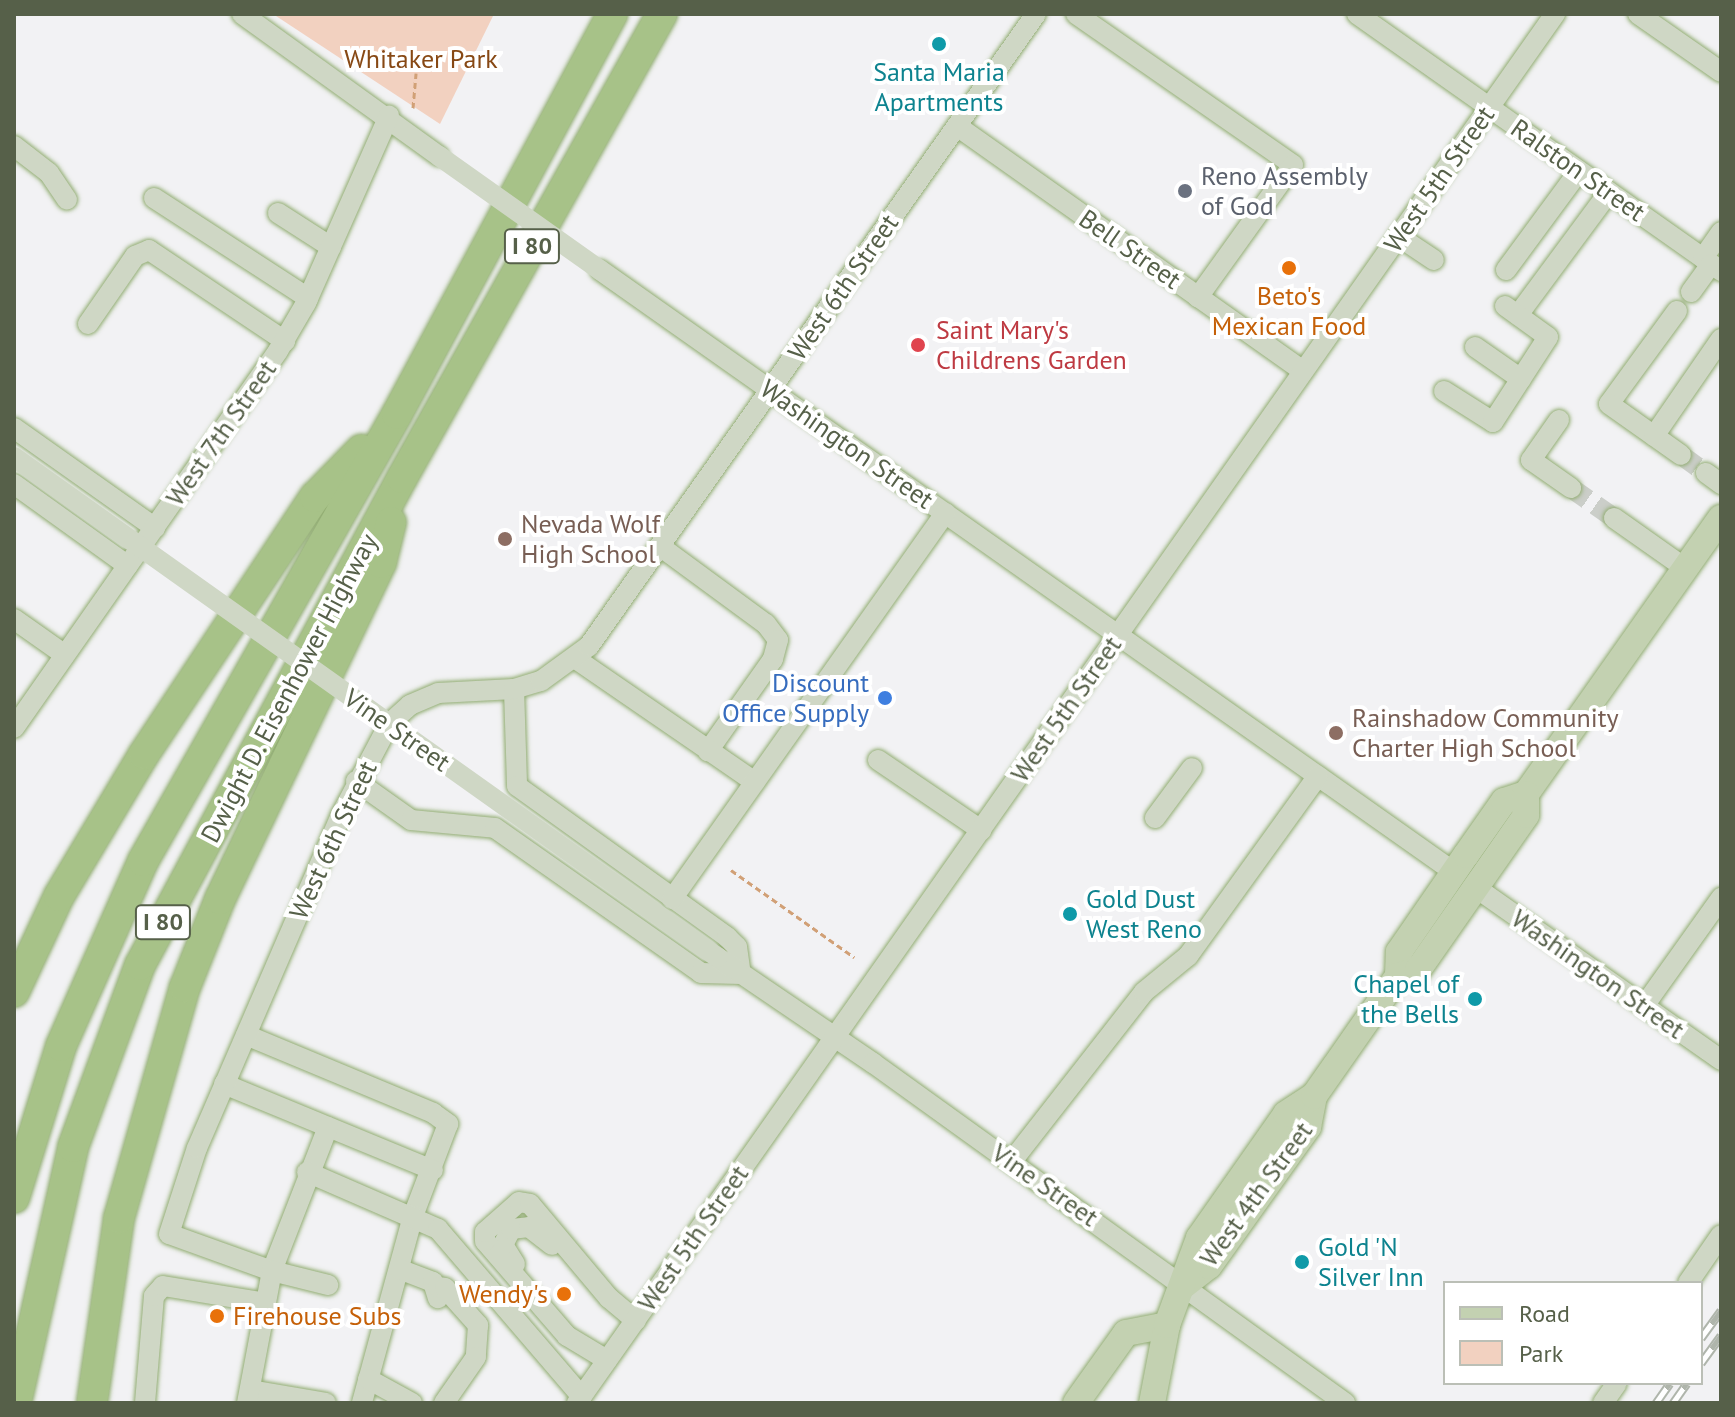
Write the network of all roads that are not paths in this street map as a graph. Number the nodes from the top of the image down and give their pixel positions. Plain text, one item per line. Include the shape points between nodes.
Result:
1 (242, 14) edge
2 (612, 14) edge
3 (662, 14) edge
4 (1036, 14) edge
5 (1076, 14) edge
6 (1357, 14) edge
7 (1555, 14) edge
8 (1638, 14) edge
9 (1721, 72) edge
10 (1489, 108) junction
11 (389, 116) junction
12 (957, 126) junction
13 (14, 146) edge
14 (1579, 171) junction
15 (1609, 192) junction
16 (154, 198) dead end
17 (67, 200) dead end
18 (278, 213) dead end
19 (1721, 232) edge
20 (1398, 236) junction
21 (331, 247) junction
22 (1434, 260) dead end
23 (1712, 264) edge
24 (1506, 270) dead end
25 (1691, 292) dead end
26 (1198, 297) junction
27 (308, 298) junction
28 (1677, 311) dead end
29 (88, 324) dead end
30 (1721, 339) edge
31 (285, 341) junction
32 (1475, 347) dead end
33 (1303, 371) junction
34 (1521, 379) junction
35 (770, 390) junction
36 (1444, 391) dead end
37 (397, 414) junction
38 (1559, 420) dead end
39 (14, 428) edge
40 (1654, 436) junction
41 (1681, 455) tunnel mouth
42 (14, 457) edge
43 (402, 478) junction
44 (14, 484) edge
45 (1571, 488) tunnel mouth
46 (945, 513) junction
47 (1614, 518) tunnel mouth
48 (1721, 518) edge
49 (155, 528) junction
50 (661, 547) junction
51 (128, 566) junction
52 (1685, 568) junction
53 (14, 619) edge
54 (1118, 635) junction
55 (65, 655) junction
56 (576, 659) junction
57 (514, 689) junction
58 (14, 728) edge
59 (708, 751) junction
60 (878, 760) dead end
61 (1192, 768) dead end
62 (1318, 776) junction
63 (356, 781) junction
64 (755, 782) junction
65 (1155, 818) dead end
66 (981, 830) junction
67 (1465, 880) junction
68 (1721, 898) edge
69 (672, 899) junction
70 (741, 974) junction
71 (14, 992) edge
72 (1644, 1006) junction
73 (246, 1035) junction
74 (834, 1039) junction
75 (1721, 1060) edge
76 (224, 1084) junction
77 (328, 1127) junction
78 (1012, 1161) junction
79 (433, 1170) junction
80 (307, 1172) junction
81 (14, 1198) edge
82 (413, 1216) junction
83 (1721, 1235) edge
84 (399, 1269) junction
85 (272, 1271) junction
86 (1689, 1281) edge
87 (328, 1285) dead end
88 (1183, 1286) junction
89 (266, 1303) junction
90 (636, 1321) junction
91 (1167, 1325) junction
92 (607, 1360) junction
93 (368, 1379) junction
94 (1616, 1385) edge
95 (248, 1396) edge
96 (580, 1400) edge
97 (16, 1403) edge
98 (92, 1403) edge
99 (145, 1403) edge
100 (326, 1403) edge
101 (362, 1403) edge
102 (412, 1403) edge
103 (444, 1403) edge
104 (1076, 1403) edge
105 (1152, 1403) edge
106 (1345, 1403) edge
107 (1603, 1403) edge

1 - 11 street, Washington Street
2 - 37 highway, Dwight D. Eisenhower Highway / I 80
3 - 43 highway, Dwight D. Eisenhower Highway / I 80
4 - 12 street, West 6th Street
5 - 26 street via 1293,165
6 - 10 street, Ralston Street
7 - 10 street, West 5th Street
8 - 9 street
10 - 14 street, Ralston Street
10 - 20 street, West 5th Street
11 - 21 street, West 7th Street
11 - 35 street, Washington Street, bridge
12 - 26 street, Bell Street
12 - 35 street, West 6th Street
13 - 17 street via 49,173
14 - 15 street, Ralston Street
14 - 24 street
15 - 23 street, Ralston Street
15 - 34 street via 1512,310 1548,337
16 - 27 street
18 - 21 street
19 - 23 street
20 - 22 street
20 - 33 street, West 5th Street
21 - 27 street, West 7th Street
23 - 25 street
26 - 33 street, Bell Street
27 - 31 street, West 7th Street
28 - 40 street via 1609,404
29 - 31 street via 135,256 149,250
30 - 40 street
31 - 49 street, West 7th Street
32 - 34 street
33 - 54 street, West 5th Street
34 - 36 street via 1493,422
35 - 46 street, Washington Street
35 - 50 street, West 6th Street
37 - 71 highway via 315,497 208,654 97,829
37 - 81 highway, Dwight D. Eisenhower Highway / I 80 via 183,788 113,922 61,1046
38 - 45 street via 1531,460
39 - 49 street
40 - 41 street
42 - 70 street, Vine Street, bridge
43 - 97 highway, Dwight D. Eisenhower Highway / I 80 via 140,965 73,1147
43 - 98 highway via 381,563 220,899 185,987 119,1218
44 - 51 street
46 - 54 street, Washington Street
46 - 64 street
47 - 52 street
48 - 52 main road, West 4th Street
49 - 51 street, West 7th Street
50 - 56 street, West 6th Street
50 - 59 street via 766,624 778,640 773,659
51 - 55 street, West 7th Street
52 - 67 main road, West 4th Street via 1526,794 1526,815
53 - 55 street
54 - 62 street, Washington Street
54 - 66 street, West 5th Street
55 - 58 street, West 7th Street
56 - 57 street, West 6th Street via 555,674
56 - 59 street
57 - 63 street, West 6th Street via 452,691 410,705 389,724
57 - 69 street via 517,786
59 - 64 street
60 - 66 street
61 - 65 street
62 - 67 street, Washington Street
62 - 78 street via 1188,956 1144,992
63 - 70 street via 411,820 495,828 701,973
63 - 73 street, West 6th Street
64 - 69 street
66 - 74 street, West 5th Street
67 - 72 street, Washington Street
67 - 88 main road, West 4th Street via 1418,970 1398,976 1314,1096 1286,1114 1212,1218 1199,1238
68 - 72 street
69 - 70 street via 737,947
70 - 74 street, Vine Street
72 - 75 street, Washington Street
73 - 76 street, West 6th Street
73 - 79 street via 443,1118 448,1124
74 - 78 street, Vine Street
74 - 90 street, West 5th Street
76 - 77 street
76 - 85 street, West 6th Street via 169,1234
77 - 79 street
77 - 80 street
78 - 88 street, Vine Street
79 - 82 street
80 - 82 street
80 - 85 street
82 - 84 street
82 - 96 street via 438,1229
83 - 86 street
84 - 93 street
84 - 103 street via 445,1288 478,1325 476,1357
85 - 87 street
85 - 89 street
88 - 91 main road, West 4th Street
88 - 106 street, Vine Street
89 - 95 street
89 - 99 street via 163,1286 154,1296
90 - 92 street, West 5th Street
90 - 92 street via 609,1298 597,1295 540,1232 518,1227 507,1235 503,1245 511,1260 579,1343
91 - 104 main road via 1126,1333
91 - 105 main road, West 4th Street
92 - 96 street, West 5th Street
93 - 101 street
93 - 102 street
94 - 107 street
95 - 100 street

